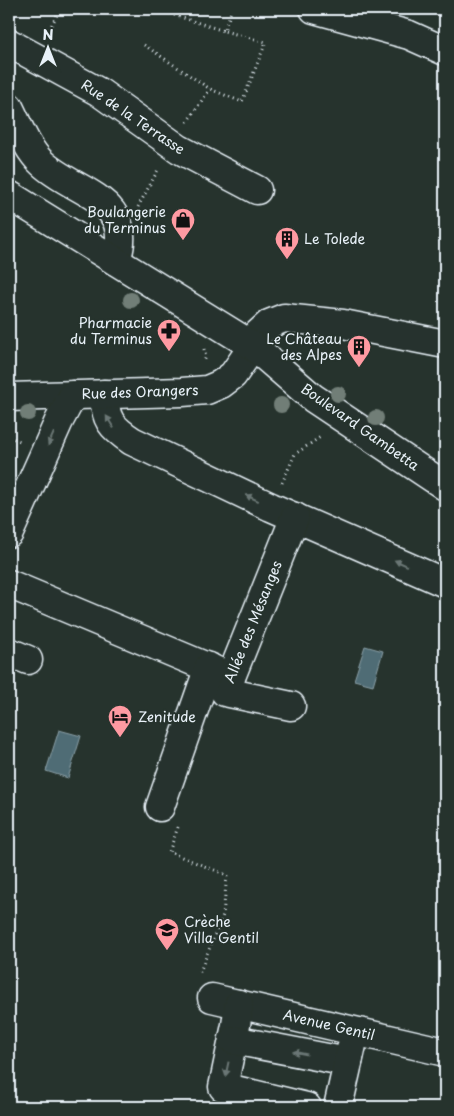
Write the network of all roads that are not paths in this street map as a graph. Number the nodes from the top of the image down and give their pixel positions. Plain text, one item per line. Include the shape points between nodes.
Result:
1 (314, 9) edge
2 (9, 43) edge
3 (445, 51) edge
4 (9, 107) edge
5 (257, 190) dead end
6 (9, 195) edge
7 (127, 268) junction
8 (445, 344) edge
9 (253, 346) junction
10 (104, 394) junction
11 (73, 395) junction
12 (9, 397) edge
13 (445, 486) edge
14 (283, 512) junction
15 (9, 533) edge
16 (445, 583) edge
17 (9, 584) edge
18 (220, 672) junction
19 (291, 706) dead end
20 (169, 816) road end
21 (212, 998) road end
22 (239, 1004) junction
23 (354, 1030) junction
24 (233, 1040) junction
25 (445, 1052) edge
26 (348, 1062) junction
27 (307, 1107) edge
28 (338, 1107) edge

1 - 3 street via 409,34
2 - 5 street, Rue de la Terrasse via 100,92 179,149
4 - 7 street via 40,162 106,204 113,212
6 - 7 street, Boulevard Gambetta
7 - 9 street, Boulevard Gambetta
8 - 9 street, Rue des Orangers via 343,324 284,318 269,324 258,334
9 - 10 street, Rue des Orangers via 233,375 207,390
9 - 13 street, Boulevard Gambetta via 313,398
10 - 11 street, Rue des Orangers
14 -> 10 street via 116,431 106,417
11 - 12 street, Rue des Orangers
11 -> 15 street
16 -> 14 street
14 - 18 street, Allée des Mésanges
17 - 18 street
18 - 19 street, Allée des Mésanges via 225,692
18 - 20 street
21 - 22 street, Avenue Gentil
22 - 23 street, Avenue Gentil
22 - 24 street
23 - 25 street, Avenue Gentil
23 - 26 street
26 -> 24 street
24 -> 27 street via 223,1087
26 - 28 street

